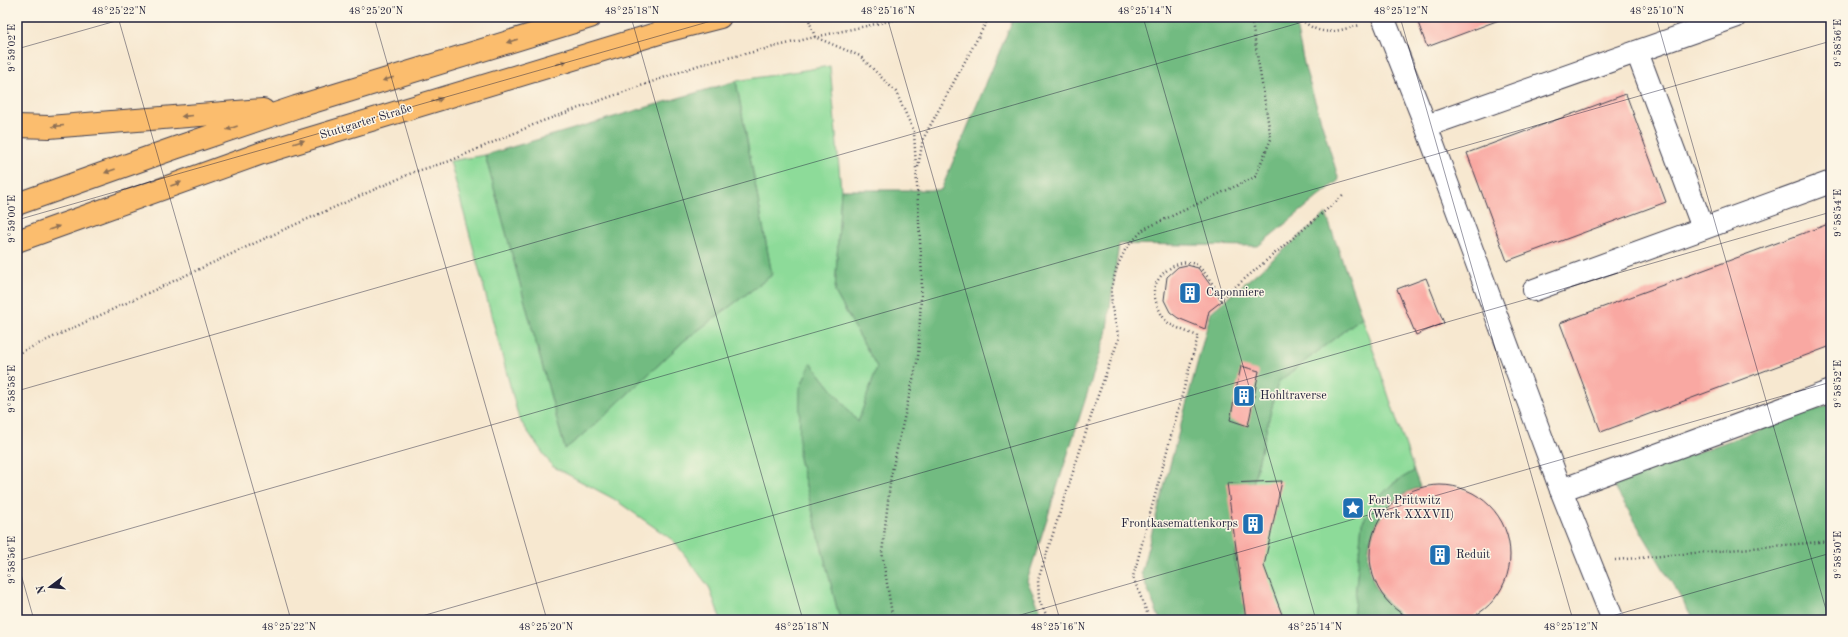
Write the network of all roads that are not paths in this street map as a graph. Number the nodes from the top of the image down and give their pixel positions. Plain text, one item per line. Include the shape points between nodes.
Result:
1 (590, 17) edge
2 (720, 17) edge
3 (1735, 17) edge
4 (1384, 18) edge
5 (1637, 52) junction
6 (296, 107) junction
7 (17, 126) edge
8 (1426, 126) junction
9 (1831, 182) edge
10 (17, 204) edge
11 (1703, 228) junction
12 (17, 241) edge
13 (1534, 290) dead end
14 (1831, 391) edge
15 (1561, 490) junction
16 (1613, 620) edge

1 -> 6 main road
12 -> 2 main road, Stuttgarter Straße via 262,153 669,30
3 - 5 lane
4 - 8 lane
5 - 8 lane
5 - 11 lane
6 -> 7 main road via 49,127
6 -> 10 main road
8 - 15 lane
9 - 11 lane
11 - 13 lane
14 - 15 lane
15 - 16 lane

